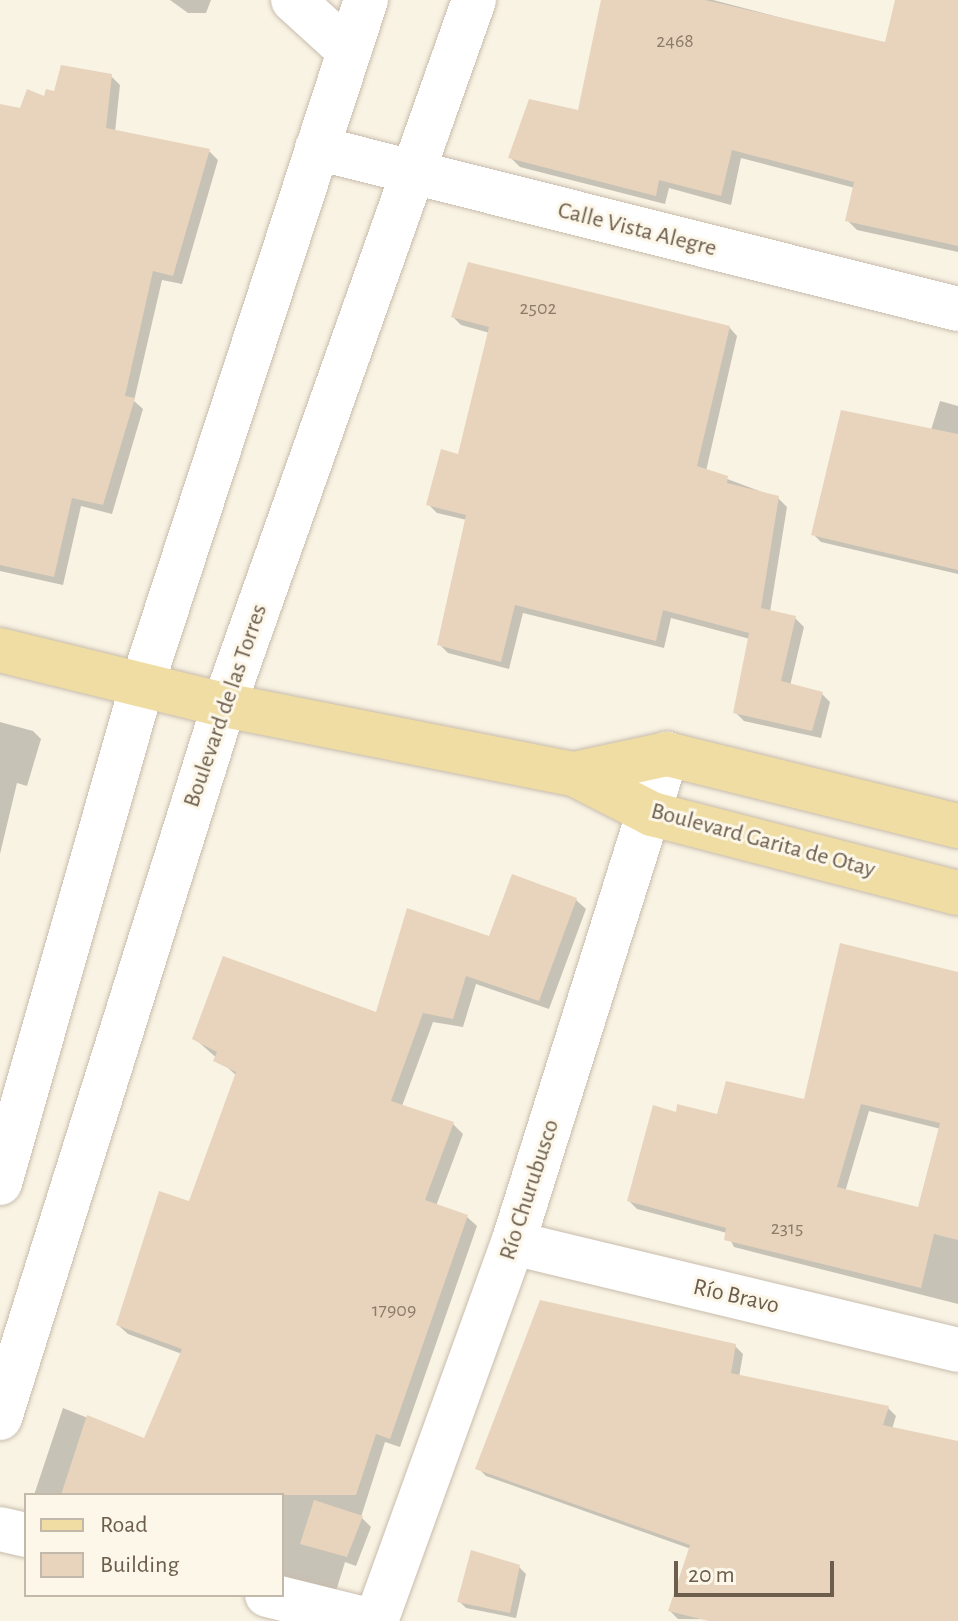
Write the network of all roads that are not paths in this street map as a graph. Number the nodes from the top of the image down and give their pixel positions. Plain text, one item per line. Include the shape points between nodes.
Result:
1 (293, 0) edge
2 (366, 0) edge
3 (474, 0) edge
4 (349, 51) junction
5 (317, 148) junction
6 (414, 176) junction
7 (958, 309) edge
8 (0, 650) edge
9 (142, 685) junction
10 (224, 705) junction
11 (667, 754) junction
12 (574, 774) junction
13 (652, 814) junction
14 (958, 826) edge
15 (958, 893) edge
16 (0, 1183) edge
17 (513, 1243) junction
18 (958, 1350) edge
19 (0, 1418) edge
20 (0, 1529) edge
21 (24, 1535) edge
22 (275, 1597) edge
23 (374, 1621) edge

1 - 4 street
2 - 4 street
3 - 6 street, Boulevard de las Torres
4 - 5 street
5 - 6 street, Calle Vista Alegre
5 - 9 street
6 - 7 street, Calle Vista Alegre
6 - 10 street, Boulevard de las Torres
8 - 9 main road, Boulevard Garita de Otay
9 - 10 main road, Boulevard Garita de Otay
9 - 16 street
10 - 12 main road, Boulevard Garita de Otay
10 - 19 street, Boulevard de las Torres
11 - 12 main road, Boulevard Garita de Otay
11 - 13 street, Río Churubusco
11 - 14 main road, Boulevard Garita de Otay
12 - 13 main road, Boulevard Garita de Otay
13 - 15 main road, Boulevard Garita de Otay
13 - 17 street, Río Churubusco
17 - 18 street, Río Bravo
17 - 23 street, Río Churubusco
20 - 21 street
22 - 23 street

